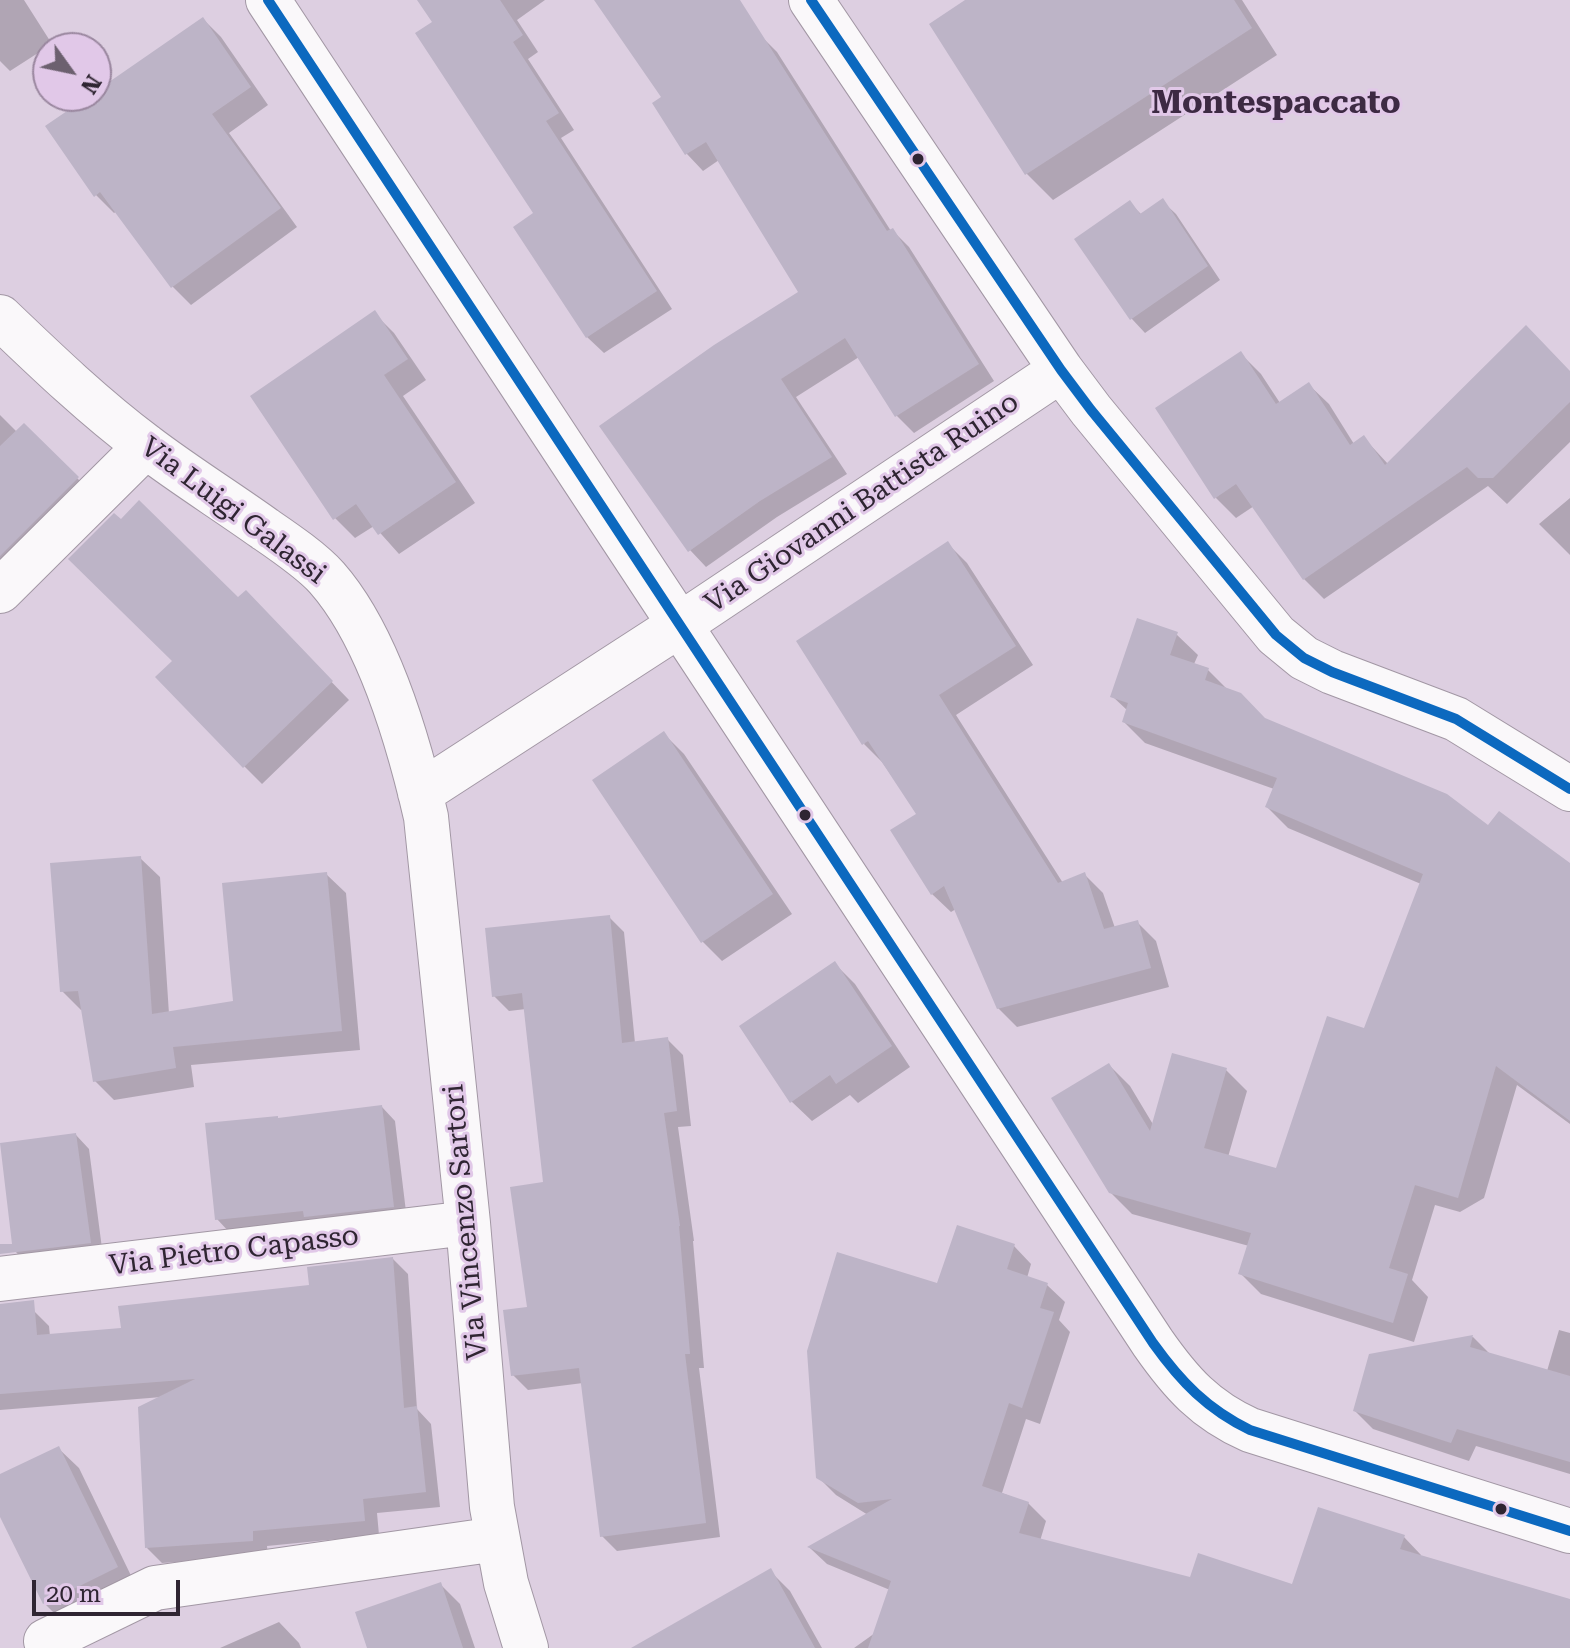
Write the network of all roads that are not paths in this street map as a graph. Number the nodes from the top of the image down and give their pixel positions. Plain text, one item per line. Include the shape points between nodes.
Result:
1 (268, 0) edge
2 (811, 0) edge
3 (0, 317) edge
4 (1061, 370) junction
5 (146, 446) junction
6 (0, 591) edge
7 (681, 624) junction
8 (1570, 789) edge
9 (420, 793) junction
10 (468, 1223) junction
11 (0, 1279) edge
12 (1570, 1531) edge
13 (497, 1539) junction
14 (46, 1641) dead end
15 (526, 1648) edge

1 - 7 street
2 - 4 street
3 - 5 street, Via Luigi Galassi via 84,397
4 - 7 street, Via Giovanni Battista Ruino
4 - 8 street via 1276,635 1332,672 1456,719
5 - 6 street
5 - 9 street, Via Luigi Galassi via 325,576 371,649
7 - 9 street, Via Giovanni Battista Ruino
7 - 12 street via 1153,1343 1192,1393 1250,1430
9 - 10 street, Via Vincenzo Sartori
10 - 11 street, Via Pietro Capasso
10 - 13 street, Via Vincenzo Sartori
13 - 14 street via 155,1588
13 - 15 street, Via Vincenzo Sartori

